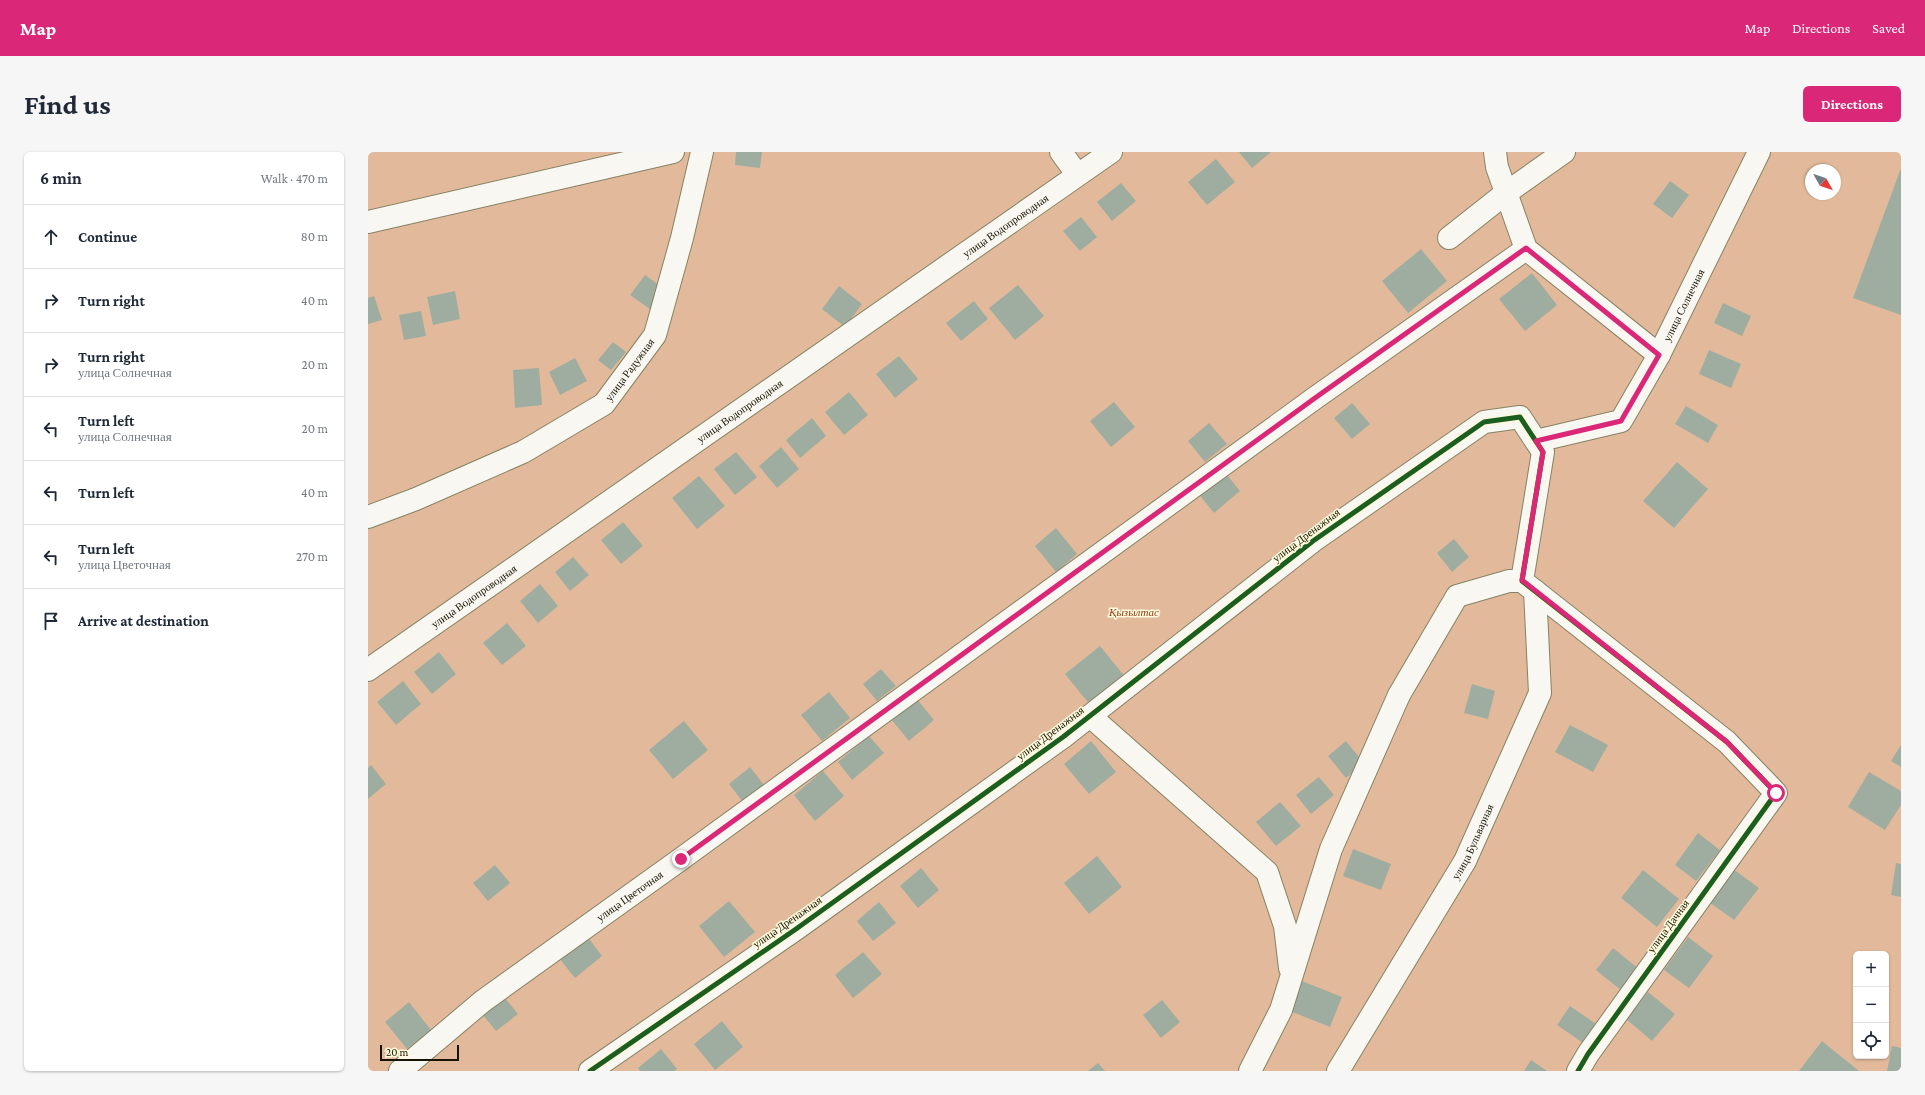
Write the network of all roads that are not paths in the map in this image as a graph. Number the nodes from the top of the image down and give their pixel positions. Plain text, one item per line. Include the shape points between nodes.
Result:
1 (673, 152) edge
2 (702, 152) edge
3 (1061, 152) edge
4 (1111, 152) edge
5 (1495, 152) edge
6 (1564, 152) edge
7 (1759, 152) edge
8 (1077, 174) junction
9 (1506, 193) junction
10 (368, 222) edge
11 (1449, 238) dead end
12 (1526, 248) junction
13 (1659, 355) junction
14 (1520, 417) joint
15 (1536, 441) junction
16 (368, 517) edge
17 (1528, 586) junction
18 (368, 670) edge
19 (1090, 716) junction
20 (1291, 975) junction
21 (400, 1071) edge
22 (590, 1071) edge
23 (1250, 1071) edge
24 (1338, 1071) edge
25 (1578, 1071) edge

1 - 10 street
2 - 16 street, улица Радужная via 682,238 655,335 604,404 523,452
3 - 8 street
4 - 8 street, улица Водопроводная
5 - 9 street
6 - 9 street
7 - 13 street, улица Солнечная
8 - 18 street, улица Водопроводная
9 - 11 street
9 - 12 street
12 - 13 street
12 - 21 street, улица Цветочная via 483,1001
13 - 15 street, улица Солнечная via 1621,421
14 - 15 street, улица Бульварная
14 - 19 street, улица Дренажная via 1484,422 1313,541
15 - 17 street, улица Бульварная via 1543,452
17 - 20 street via 1509,581 1458,596 1399,695 1331,849
17 - 24 street, улица Бульварная via 1540,693 1465,861
17 - 25 street, улица Дачная via 1727,742 1776,793
19 - 20 street via 1267,872 1285,926
19 - 22 street, улица Дренажная via 802,924
20 - 23 street via 1281,1010

